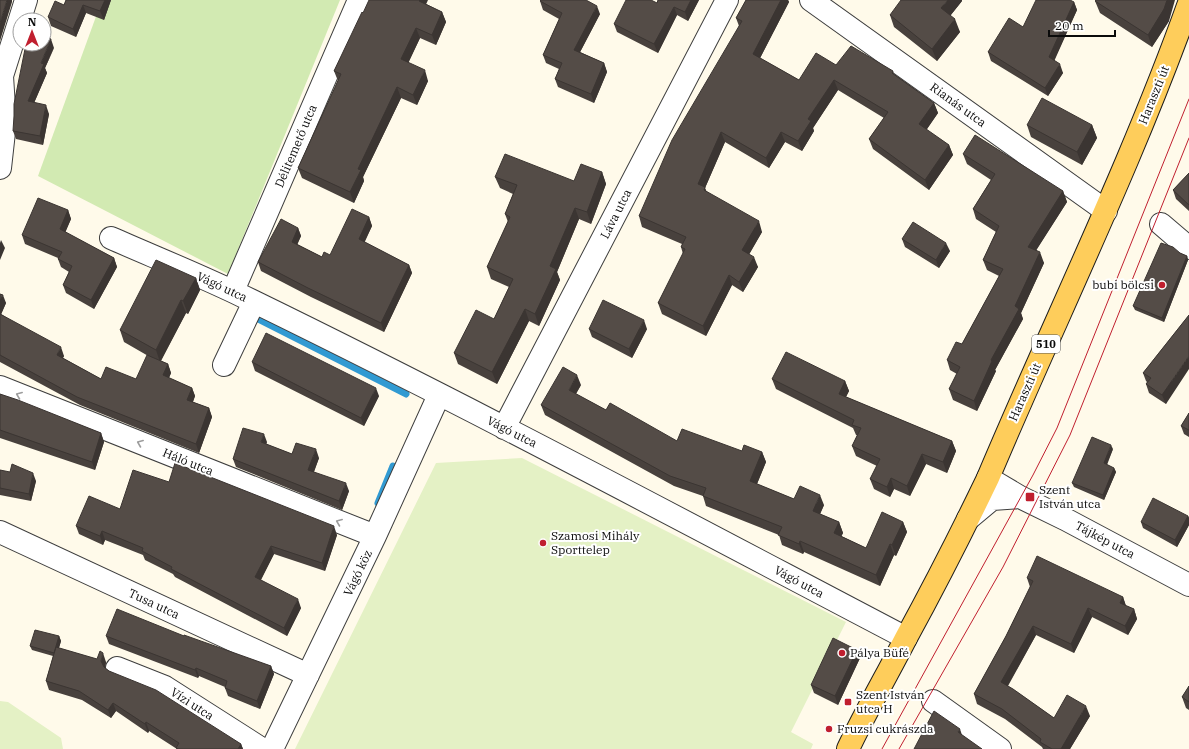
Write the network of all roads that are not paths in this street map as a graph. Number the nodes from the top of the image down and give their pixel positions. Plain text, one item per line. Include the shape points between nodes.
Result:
1 (26, 0) edge
2 (359, 0) edge
3 (727, 0) edge
4 (811, 0) edge
5 (1189, 3) edge
6 (0, 168) edge
7 (1106, 211) junction
8 (1161, 224) dead end
9 (112, 238) dead end
10 (1189, 248) edge
11 (233, 291) junction
12 (254, 302) junction
13 (224, 365) dead end
14 (0, 387) edge
15 (439, 395) junction
16 (504, 428) junction
17 (988, 478) junction
18 (1020, 497) junction
19 (968, 519) junction
20 (0, 532) edge
21 (376, 536) junction
22 (1189, 585) edge
23 (906, 638) junction
24 (117, 668) dead end
25 (308, 675) junction
26 (933, 701) dead end
27 (262, 749) edge
28 (272, 749) edge
29 (848, 749) edge
30 (1000, 749) edge

1 - 6 street via 2,76 5,123
2 - 11 street, Délitemető utca
3 - 16 street, Láva utca
4 - 7 street, Rianás utca
5 - 7 main road, Haraszti út / 510 via 1165,70
7 - 17 main road, Haraszti út / 510
8 - 10 street
9 - 11 street, Vágó utca
11 - 12 street, Vágó utca
12 - 13 street
12 - 15 street, Vágó utca
21 -> 14 street, Háló utca
15 - 16 street, Vágó utca
15 - 21 street, Vágó köz
16 - 23 street, Vágó utca
17 - 18 street, Tájkép utca
17 - 19 main road, Haraszti út / 510
18 - 19 street via 992,499
18 - 22 street, Tájkép utca
19 - 23 main road, Haraszti út / 510
20 - 25 street, Tusa utca
21 - 25 street, Vágó köz
23 - 29 main road, Haraszti út / 510
24 - 27 street, Vízi utca via 165,687
25 - 28 street, Vágó köz
26 - 30 street

